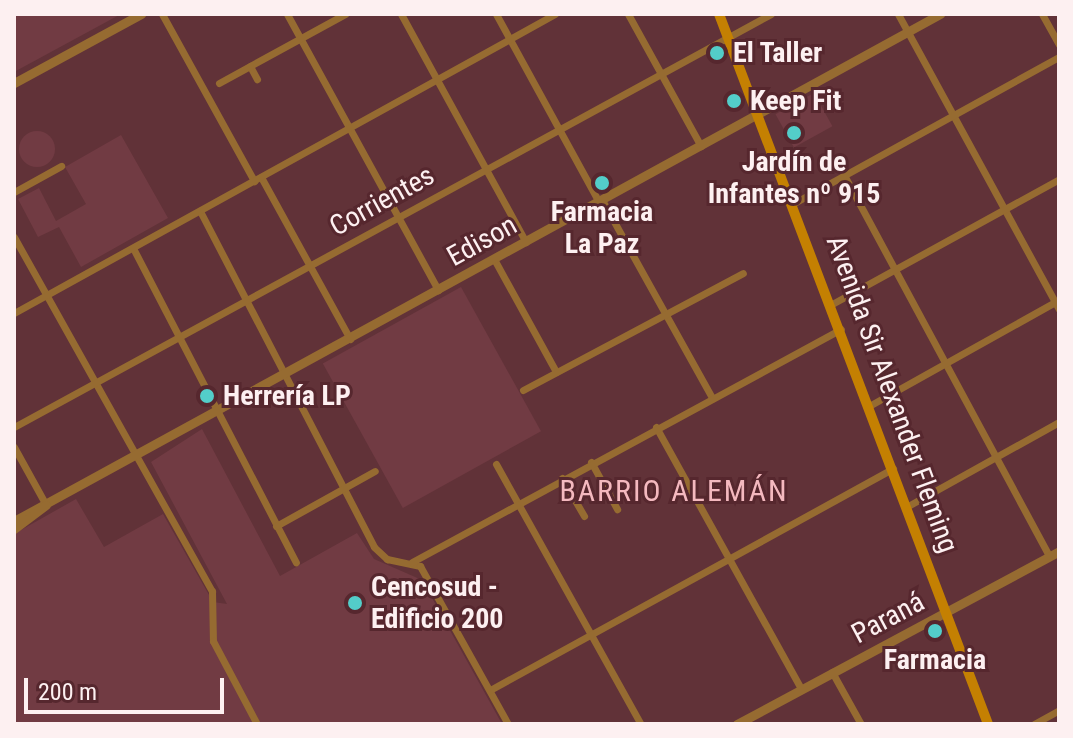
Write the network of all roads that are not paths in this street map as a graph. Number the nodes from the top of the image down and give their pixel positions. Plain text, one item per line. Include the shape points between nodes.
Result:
1 (141, 14) edge
2 (162, 14) edge
3 (287, 14) edge
4 (345, 14) edge
5 (401, 14) edge
6 (496, 14) edge
7 (555, 14) edge
8 (628, 14) edge
9 (719, 14) edge
10 (771, 14) edge
11 (898, 14) edge
12 (940, 14) edge
13 (1042, 14) edge
14 (907, 31) junction
15 (730, 37) junction
16 (301, 38) junction
17 (510, 39) junction
18 (1059, 45) edge
19 (1059, 57) edge
20 (250, 66) junction
21 (661, 74) junction
22 (257, 79) dead end
23 (437, 80) junction
24 (14, 83) edge
25 (219, 83) dead end
26 (761, 111) junction
27 (955, 114) junction
28 (350, 128) junction
29 (560, 129) junction
30 (701, 146) junction
31 (61, 166) dead end
32 (486, 169) junction
33 (844, 175) junction
34 (258, 179) junction
35 (1059, 179) edge
36 (14, 192) edge
37 (601, 201) junction
38 (796, 202) junction
39 (1007, 207) junction
40 (200, 211) junction
41 (399, 217) junction
42 (14, 237) edge
43 (526, 242) junction
44 (133, 248) junction
45 (494, 259) junction
46 (310, 266) junction
47 (895, 269) junction
48 (743, 273) dead end
49 (438, 290) junction
50 (47, 296) junction
51 (248, 299) junction
52 (832, 304) junction
53 (1058, 304) edge
54 (666, 312) junction
55 (14, 313) edge
56 (841, 329) junction
57 (182, 335) junction
58 (350, 339) junction
59 (945, 362) junction
60 (556, 372) junction
61 (286, 373) junction
62 (95, 383) junction
63 (523, 390) dead end
64 (712, 398) junction
65 (869, 406) junction
66 (220, 410) junction
67 (1059, 422) edge
68 (14, 427) edge
69 (656, 427) junction
70 (14, 447) edge
71 (137, 455) junction
72 (996, 457) junction
73 (591, 462) junction
74 (496, 464) dead end
75 (893, 468) junction
76 (375, 471) dead end
77 (562, 478) junction
78 (341, 491) junction
79 (518, 503) junction
80 (46, 505) junction
81 (908, 506) junction
82 (617, 509) dead end
83 (584, 516) dead end
84 (14, 521) edge
85 (276, 526) junction
86 (14, 529) edge
87 (1059, 551) edge
88 (1049, 556) junction
89 (729, 558) junction
90 (296, 562) dead end
91 (412, 562) junction
92 (947, 612) junction
93 (592, 634) junction
94 (832, 672) junction
95 (801, 689) junction
96 (490, 690) junction
97 (1059, 710) edge
98 (257, 724) edge
99 (508, 724) edge
100 (641, 724) edge
101 (737, 724) edge
102 (861, 724) edge
103 (988, 724) edge
104 (1034, 724) edge

1 - 24 street
2 - 34 street
3 - 16 street
4 - 16 street
5 - 23 street
6 - 17 street
7 - 17 street
8 - 21 street
9 - 15 main road, Avenida Sir Alexander Fleming
10 - 15 street, Corrientes
11 - 14 street
12 - 14 street, Edison
13 - 18 street
14 - 26 street, Edison
14 - 27 street
15 - 21 street, Corrientes
15 - 26 main road, Avenida Sir Alexander Fleming
16 - 20 street
16 - 28 street
17 - 23 street
17 - 29 street
19 - 27 street
20 - 22 street
20 - 25 street
21 - 29 street, Corrientes
21 - 30 street
23 - 28 street
23 - 32 street
26 - 30 street, Edison
26 - 38 main road, Avenida Sir Alexander Fleming
27 - 33 street
27 - 39 street
28 - 34 street
28 - 41 street
29 - 32 street, Corrientes
29 - 37 street
30 - 37 street, Edison
31 - 36 street
32 - 41 street, Corrientes
32 - 43 street
33 - 38 street
33 - 47 street
34 - 40 street
34 - 46 street
35 - 39 street
37 - 43 street, Edison
37 - 54 street
38 - 52 main road, Avenida Sir Alexander Fleming
39 - 47 street
39 - 53 street
40 - 44 street
40 - 51 street
41 - 46 street, Corrientes
41 - 49 street
42 - 50 street
43 - 45 street, Edison
44 - 50 street
44 - 57 street
45 - 49 street, Edison
45 - 60 street
46 - 51 street, Corrientes
46 - 58 street
47 - 52 street
47 - 59 street
48 - 54 street
49 - 58 street, Edison
50 - 55 street
50 - 62 street
51 - 57 street, Corrientes
51 - 61 street
52 - 56 main road, Avenida Sir Alexander Fleming
53 - 59 street
54 - 60 street
54 - 64 street
56 - 64 street
56 - 65 main road, Avenida Sir Alexander Fleming
57 - 62 street, Corrientes
57 - 66 street
58 - 61 street, Edison
59 - 65 street
59 - 72 street
60 - 63 street
61 - 66 street, Edison
61 - 78 street
62 - 68 street, Corrientes
62 - 71 street
64 - 69 street
65 - 75 main road, Avenida Sir Alexander Fleming
66 - 71 street, Edison
66 - 85 street
67 - 72 street
69 - 73 street
69 - 89 street
70 - 80 street
71 - 80 street, Edison
71 - 98 street via 212,591 213,641
72 - 81 street
72 - 88 street
73 - 77 street
73 - 82 street
74 - 79 street
75 - 81 main road, Avenida Sir Alexander Fleming
75 - 89 street
76 - 78 street
77 - 79 street
77 - 83 street
78 - 85 street
78 - 91 street via 382,557
79 - 91 street
79 - 93 street
80 - 84 street, Edison
80 - 86 street, Edison
81 - 92 main road, Avenida Sir Alexander Fleming
85 - 90 street
87 - 88 street, Paraná
88 - 92 street, Paraná
89 - 93 street
89 - 95 street
91 - 96 street
92 - 94 street, Paraná
92 - 103 main road, Avenida Sir Alexander Fleming
93 - 96 street
93 - 100 street
94 - 95 street, Paraná
94 - 102 street
95 - 101 street, Paraná
96 - 99 street
97 - 104 street

